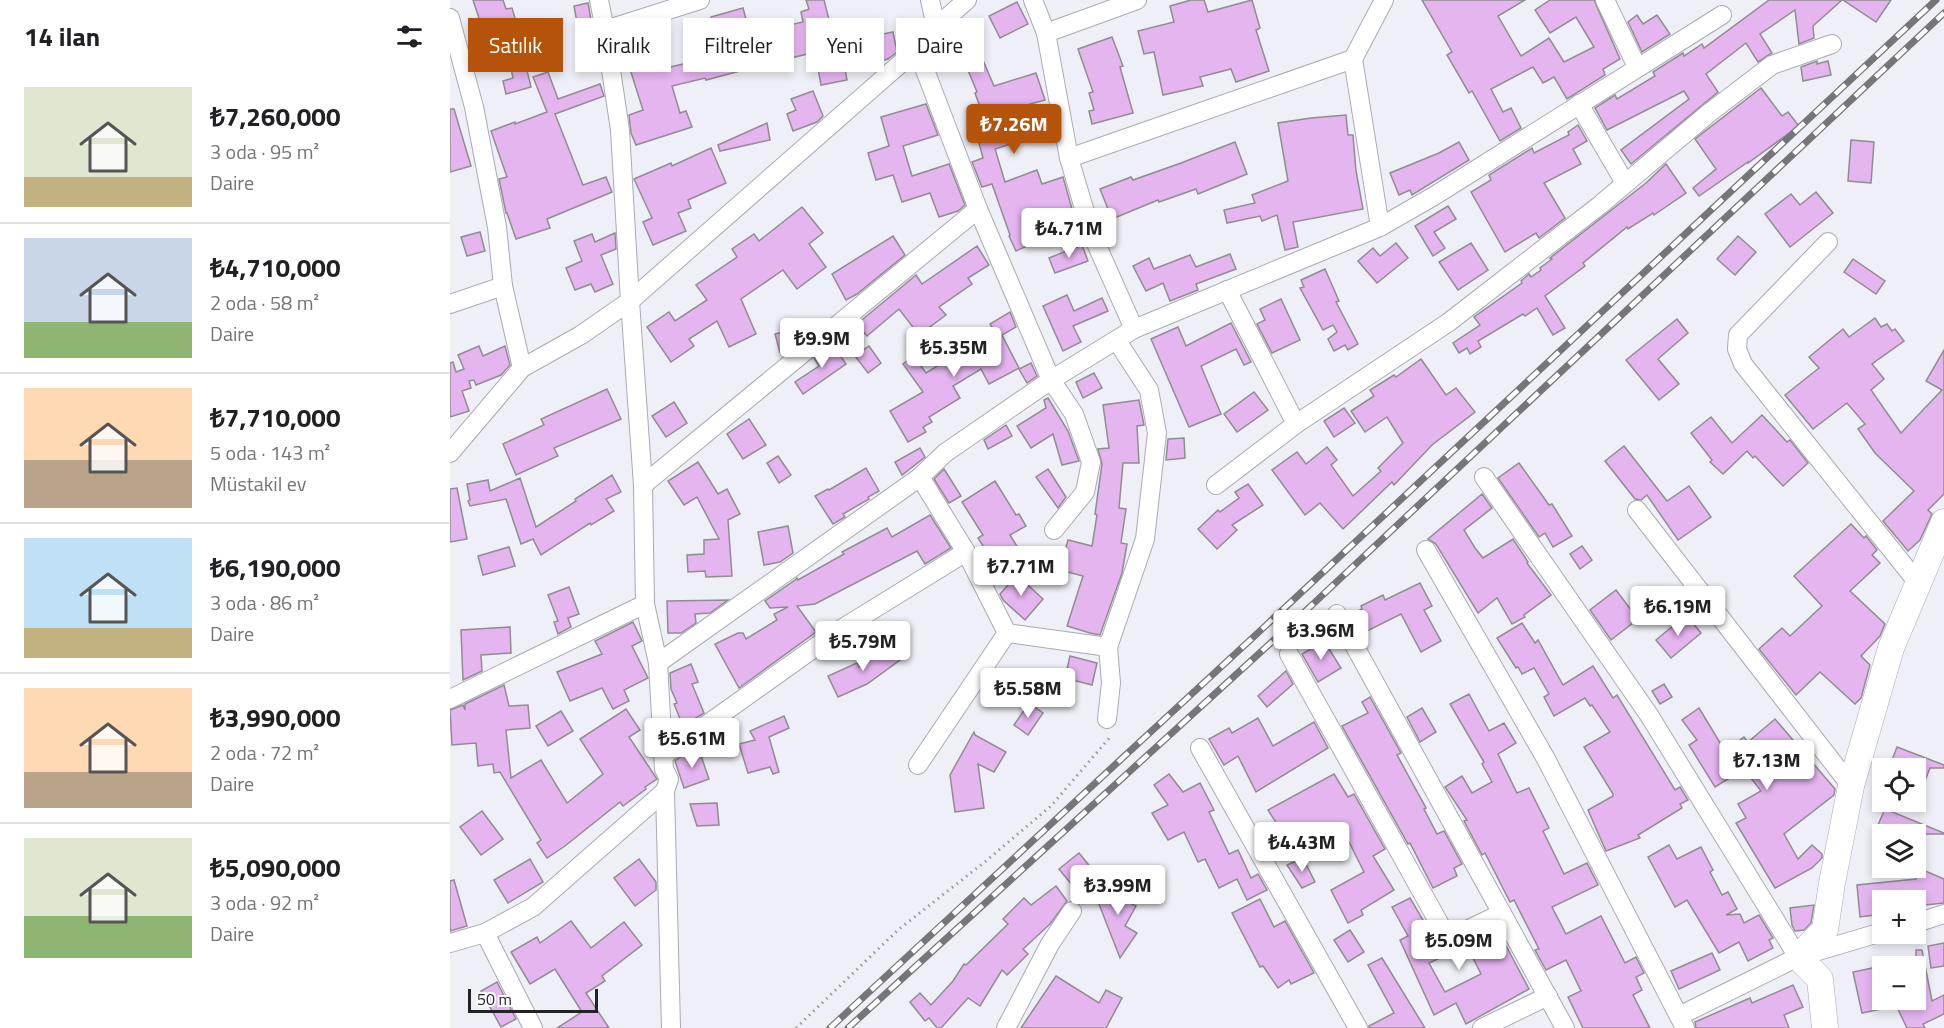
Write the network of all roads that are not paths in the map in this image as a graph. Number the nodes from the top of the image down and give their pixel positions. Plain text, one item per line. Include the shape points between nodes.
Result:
1 (599, 0) edge
2 (700, 0) edge
3 (930, 0) edge
4 (967, 0) edge
5 (1033, 0) edge
6 (1137, 0) edge
7 (1384, 0) edge
8 (1605, 0) edge
9 (1722, 15) dead end
10 (450, 18) edge
11 (603, 18) edge
12 (643, 18) edge
13 (934, 18) edge
14 (946, 18) edge
15 (1046, 33) junction
16 (1832, 44) dead end
17 (1353, 59) junction
18 (1637, 67) junction
19 (896, 68) edge
20 (611, 72) edge
21 (925, 72) edge
22 (1579, 104) junction
23 (1069, 158) junction
24 (1625, 183) junction
25 (978, 209) junction
26 (1380, 227) junction
27 (1828, 242) dead end
28 (503, 286) junction
29 (1227, 290) junction
30 (630, 301) junction
31 (450, 304) edge
32 (1134, 329) junction
33 (1117, 341) junction
34 (522, 368) junction
35 (1051, 380) junction
36 (478, 421) junction
37 (1296, 424) junction
38 (450, 433) edge
39 (450, 453) edge
40 (920, 477) junction
41 (1484, 477) dead end
42 (643, 485) junction
43 (1216, 485) dead end
44 (1637, 510) dead end
45 (1944, 522) edge
46 (1054, 530) dead end
47 (1426, 550) dead end
48 (966, 552) junction
49 (1918, 583) junction
50 (645, 604) junction
51 (1337, 614) dead end
52 (1007, 633) junction
53 (1108, 647) junction
54 (1289, 654) dead end
55 (658, 663) junction
56 (450, 699) edge
57 (1107, 719) road end
58 (1200, 748) dead end
59 (663, 755) junction
60 (918, 765) dead end
61 (1851, 786) junction
62 (665, 791) junction
63 (1072, 911) dead end
64 (1502, 913) junction
65 (1944, 914) edge
66 (1926, 920) edge
67 (485, 933) junction
68 (1872, 935) edge
69 (450, 943) edge
70 (1798, 957) junction
71 (1548, 996) junction
72 (1682, 1022) edge
73 (533, 1028) edge
74 (671, 1028) edge
75 (1006, 1028) edge
76 (1358, 1028) edge
77 (1482, 1028) edge
78 (1565, 1028) edge
79 (1825, 1028) edge

1 - 11 street
2 - 12 street
3 - 13 street
4 - 14 street
5 - 15 street
6 - 15 street
7 - 17 street
8 - 18 street
9 - 18 street
10 - 28 street via 474,107 497,227
15 - 23 street
16 - 24 street via 1772,65
17 - 23 street
17 - 26 street
18 - 22 street
19 - 30 street
20 - 30 street via 620,130
21 - 25 street
22 - 24 street
22 - 26 street
23 - 32 street via 1091,232
24 - 37 street via 1449,322
25 - 35 street
25 - 42 street
26 - 29 street
27 - 49 street via 1738,335 1737,349 1743,364
28 - 31 street
28 - 34 street
29 - 32 street
29 - 37 street
30 - 34 street via 581,335
30 - 42 street
32 - 33 street
33 - 35 street
33 - 53 street via 1149,390 1156,433 1145,539
34 - 36 street
35 - 40 street via 945,453
35 - 46 street via 1074,414 1091,462 1085,492
36 - 38 street
36 - 39 street
37 - 43 street
40 - 48 street
40 - 55 street
41 - 70 street via 1649,715
42 - 50 street
44 - 61 street
45 - 49 street
47 - 72 street via 1546,759
48 - 52 street
48 - 59 street via 838,631
49 - 61 street via 1891,648
50 - 55 street
50 - 56 street
51 - 64 street
52 - 53 street
52 - 60 street
53 - 57 street via 1111,683
54 - 64 street via 1448,939
55 - 59 street
58 - 76 street
59 - 62 street via 669,779
61 - 70 street via 1825,930
62 - 67 street via 533,907
62 - 74 street
63 - 75 street
64 - 71 street
65 - 66 street
67 - 69 street
67 - 73 street
68 - 70 street
70 - 72 street
70 - 79 street via 1820,979
71 - 77 street
71 - 78 street

